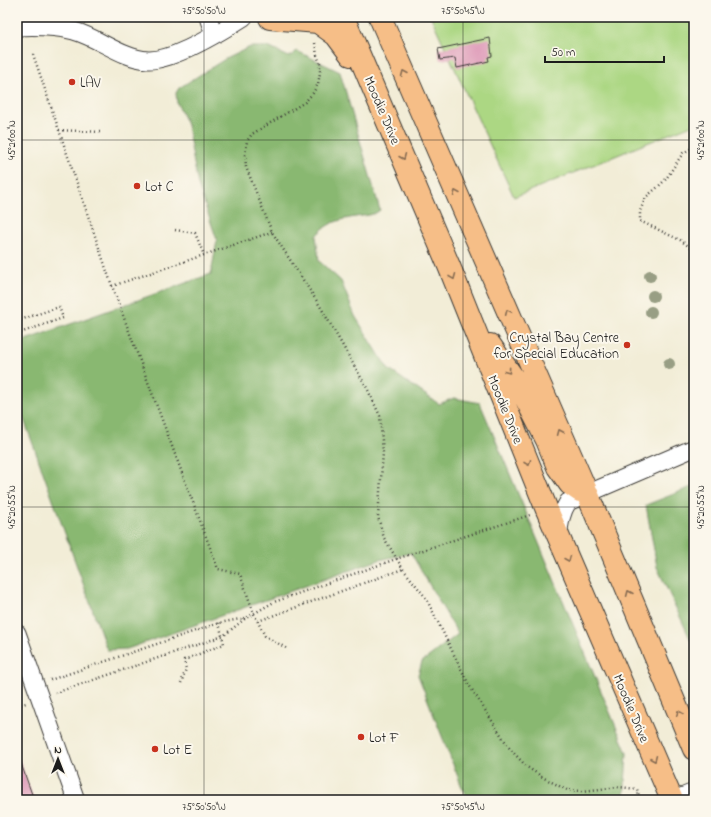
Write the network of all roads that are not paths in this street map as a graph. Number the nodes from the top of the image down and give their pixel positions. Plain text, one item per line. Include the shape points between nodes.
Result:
1 (208, 17) edge
2 (244, 17) edge
3 (343, 17) edge
4 (380, 17) edge
5 (272, 18) edge
6 (18, 30) edge
7 (214, 35) junction
8 (371, 83) junction
9 (469, 317) junction
10 (694, 448) edge
11 (587, 493) junction
12 (559, 536) junction
13 (17, 633) edge
14 (694, 749) edge
15 (694, 792) edge
16 (76, 800) edge
17 (673, 800) edge

1 - 7 street
2 - 7 street
3 - 8 main road, Moodie Drive
11 -> 4 main road
5 - 7 street
5 - 8 main road via 318,22 328,28
6 - 7 street via 57,28 75,31 130,56 148,60 170,56
8 -> 9 main road, Moodie Drive
9 -> 11 main road via 521,389 558,467 570,484 578,491
9 -> 12 main road, Moodie Drive
10 - 11 street
11 - 12 street via 568,502 559,523
14 -> 11 main road
12 -> 17 main road, Moodie Drive
13 - 16 street
15 - 17 street

